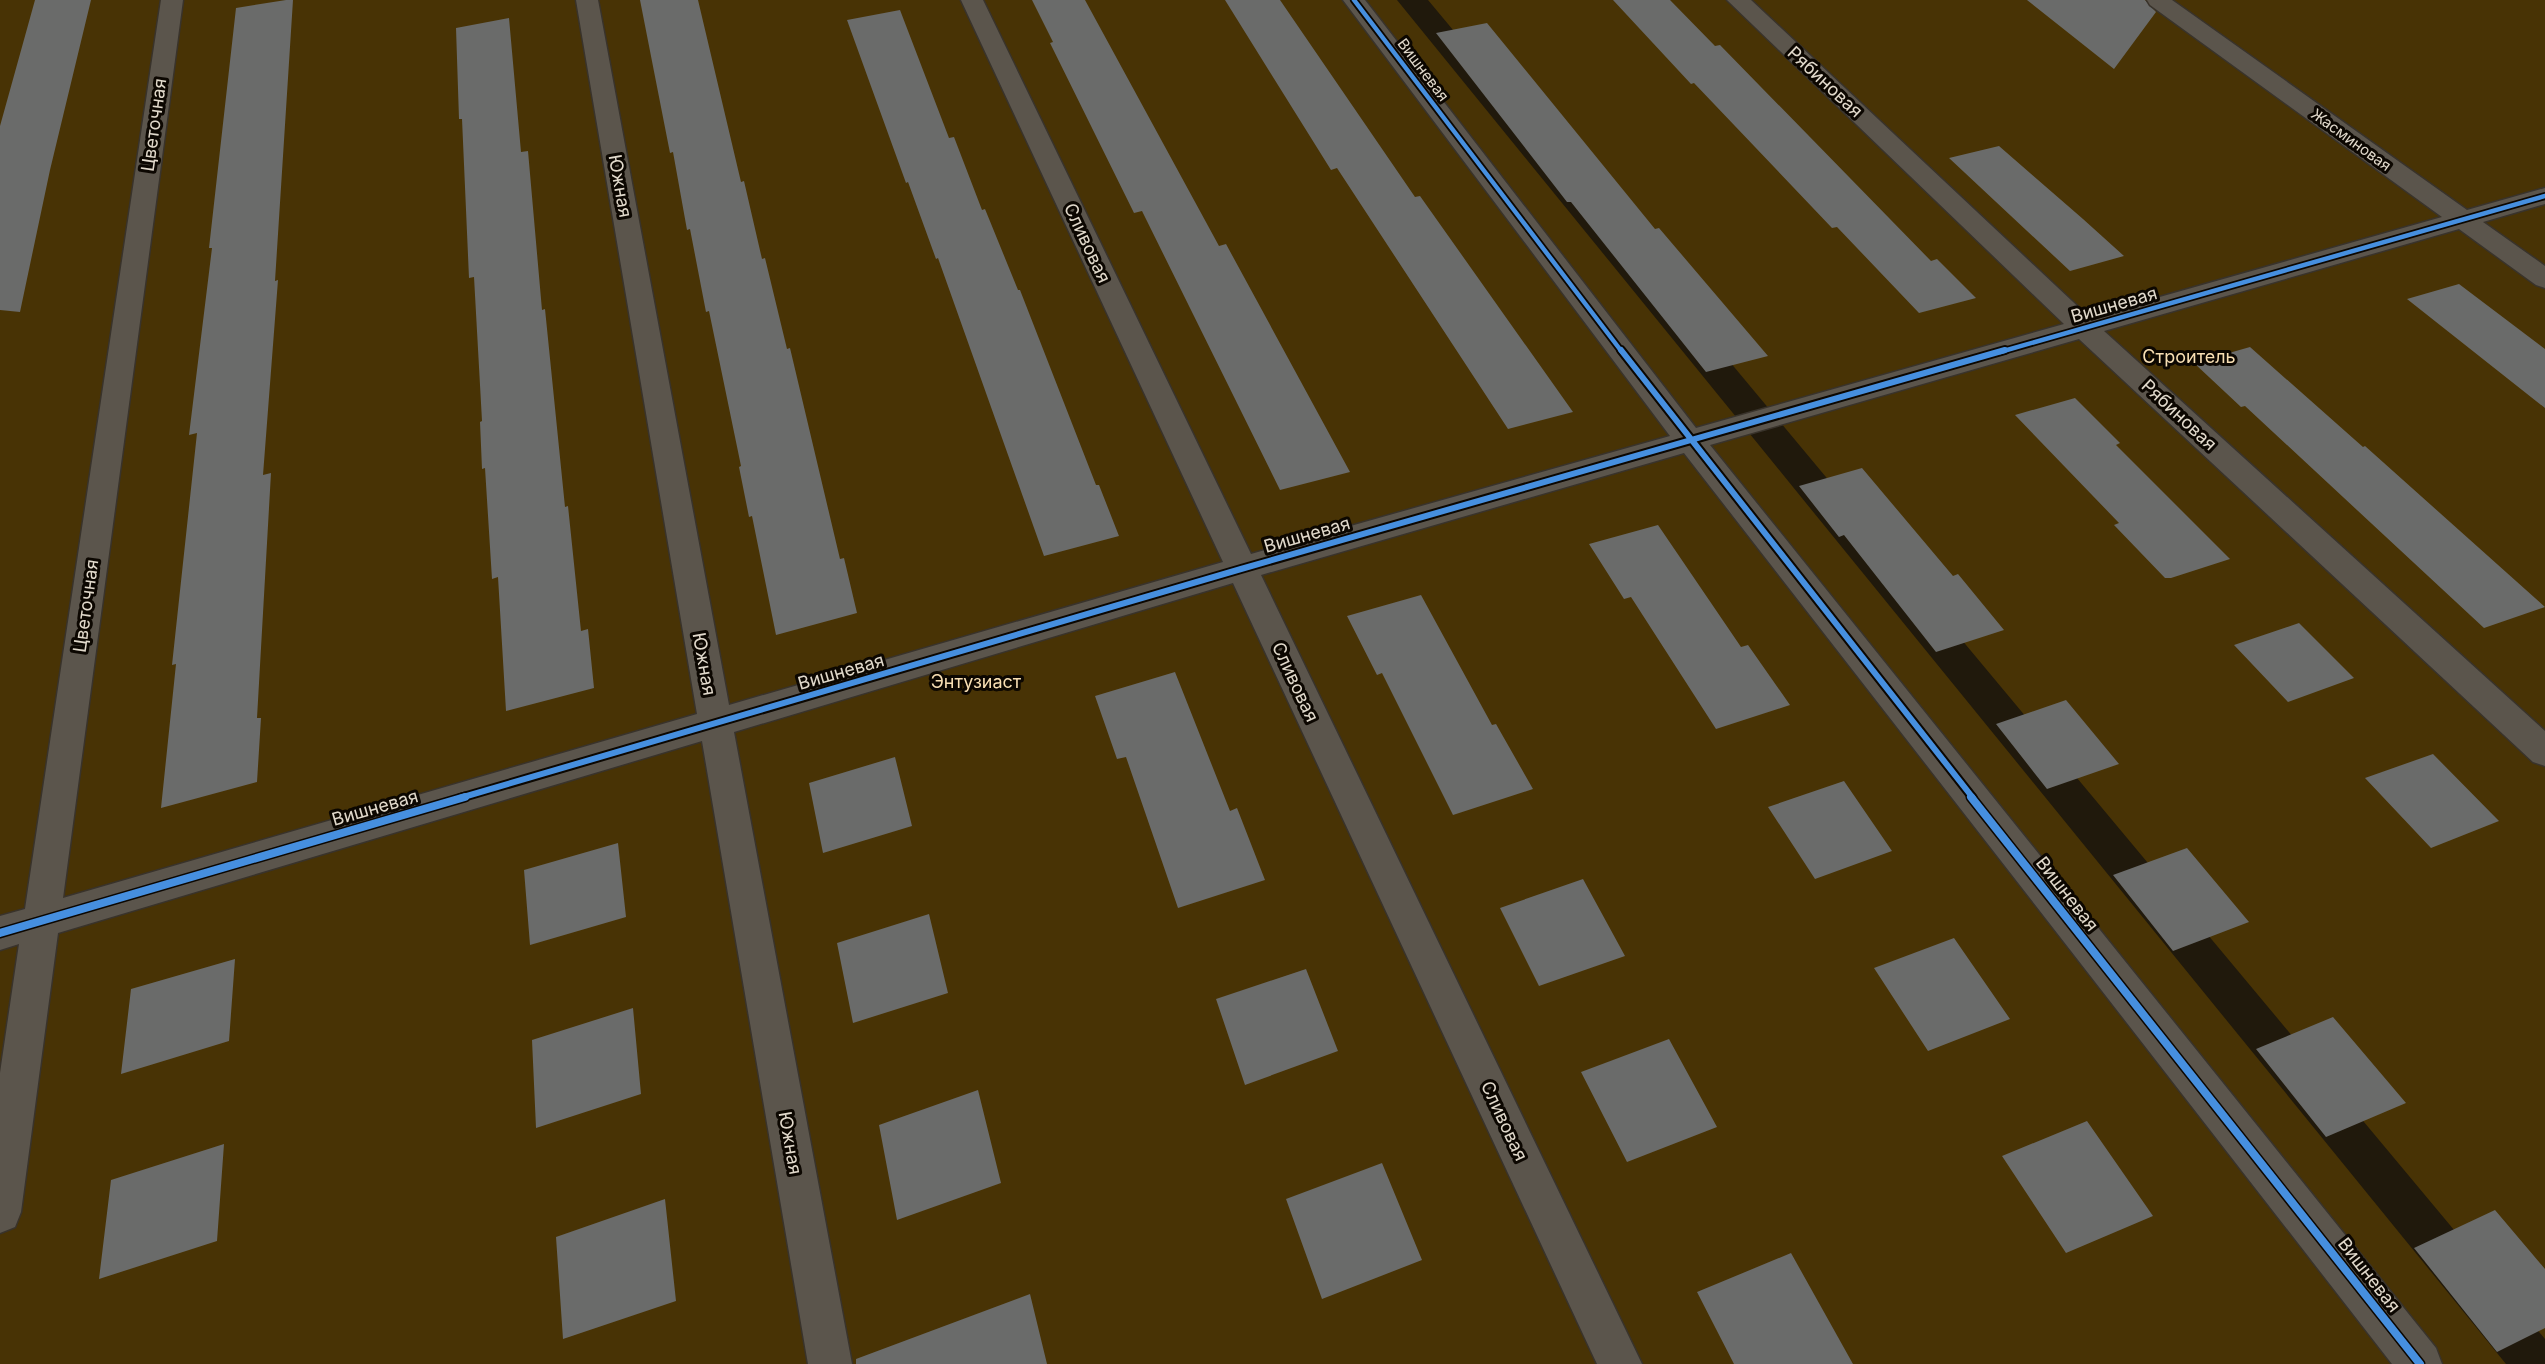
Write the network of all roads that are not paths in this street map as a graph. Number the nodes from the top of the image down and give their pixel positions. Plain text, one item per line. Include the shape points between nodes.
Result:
1 (172, 0) edge
2 (587, 0) edge
3 (972, 0) edge
4 (1354, 0) edge
5 (1738, 0) edge
6 (2157, 0) edge
7 (2545, 196) edge
8 (2462, 220) junction
9 (2545, 279) edge
10 (2085, 329) junction
11 (1691, 442) junction
12 (1242, 569) junction
13 (715, 725) junction
14 (2545, 752) edge
15 (42, 920) junction
16 (0, 933) edge
17 (0, 1212) edge
18 (830, 1364) edge
19 (1620, 1364) edge
20 (2420, 1364) edge

1 - 15 street, Цветочная
2 - 13 street, Южная
3 - 12 street, Сливовая
4 - 11 street, Вишневая
5 - 10 street, Рябиновая
6 - 8 street, Жасминовая
7 - 8 street, Вишневая
8 - 9 street, Жасминовая
8 - 10 street, Вишневая
10 - 11 street, Вишневая
10 - 14 street, Рябиновая
11 - 12 street, Вишневая
11 - 20 street, Вишневая
12 - 13 street, Вишневая
12 - 19 street, Сливовая
13 - 15 street, Вишневая
13 - 18 street, Южная
15 - 16 street, Вишневая
15 - 17 street, Цветочная

